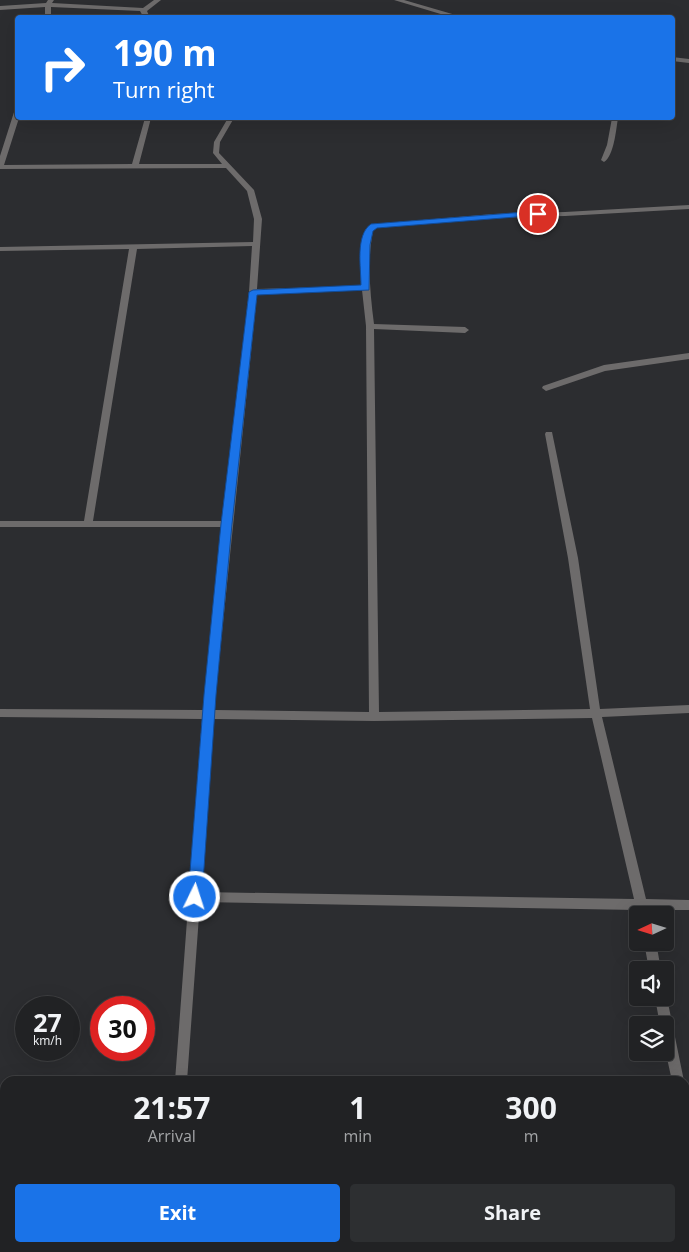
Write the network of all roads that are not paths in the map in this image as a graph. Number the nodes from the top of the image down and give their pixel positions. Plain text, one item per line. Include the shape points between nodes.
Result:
1 (158, 0) edge
2 (397, 0) edge
3 (50, 2) edge
4 (0, 8) edge
5 (144, 10) junction
6 (48, 15) edge
7 (146, 15) edge
8 (452, 15) edge
9 (675, 59) edge
10 (689, 61) edge
11 (15, 118) edge
12 (147, 120) edge
13 (230, 120) edge
14 (615, 120) edge
15 (0, 136) edge
16 (9, 136) junction
17 (604, 160) dead end
18 (135, 166) junction
19 (226, 166) junction
20 (0, 167) edge
21 (689, 207) edge
22 (256, 244) junction
23 (133, 247) junction
24 (0, 249) edge
25 (366, 288) junction
26 (253, 292) junction
27 (370, 326) junction
28 (465, 330) dead end
29 (689, 356) edge
30 (546, 388) dead end
31 (549, 434) dead end
32 (0, 524) edge
33 (88, 524) junction
34 (227, 524) junction
35 (689, 709) edge
36 (0, 714) edge
37 (208, 714) junction
38 (596, 714) junction
39 (374, 717) junction
40 (195, 897) junction
41 (689, 905) edge
42 (642, 906) edge
43 (674, 907) edge
44 (629, 910) edge
45 (663, 1006) edge
46 (181, 1076) edge
47 (677, 1076) edge

1 - 5 street
2 - 8 street
3 - 4 street
3 - 5 street
3 - 6 street
5 - 7 street
9 - 10 street
11 - 16 street
12 - 18 street
13 - 19 street via 217,142 216,153
14 - 17 street
15 - 16 street
16 - 20 street
18 - 19 street
18 - 20 street
19 - 22 street via 250,190 258,219
21 - 25 street via 494,216 374,226 368,230 366,245
22 - 23 street
22 - 26 street
23 - 24 street
23 - 33 street
25 - 26 street
25 - 27 street
26 - 34 street
27 - 28 street
27 - 39 street
29 - 30 street via 604,368
31 - 38 street via 573,558
32 - 33 street
33 - 34 street
34 - 37 street
35 - 38 street
36 - 37 street
37 - 39 street
37 - 40 street
38 - 39 street
38 - 42 street
40 - 44 street
40 - 46 street
41 - 43 street
45 - 47 street

